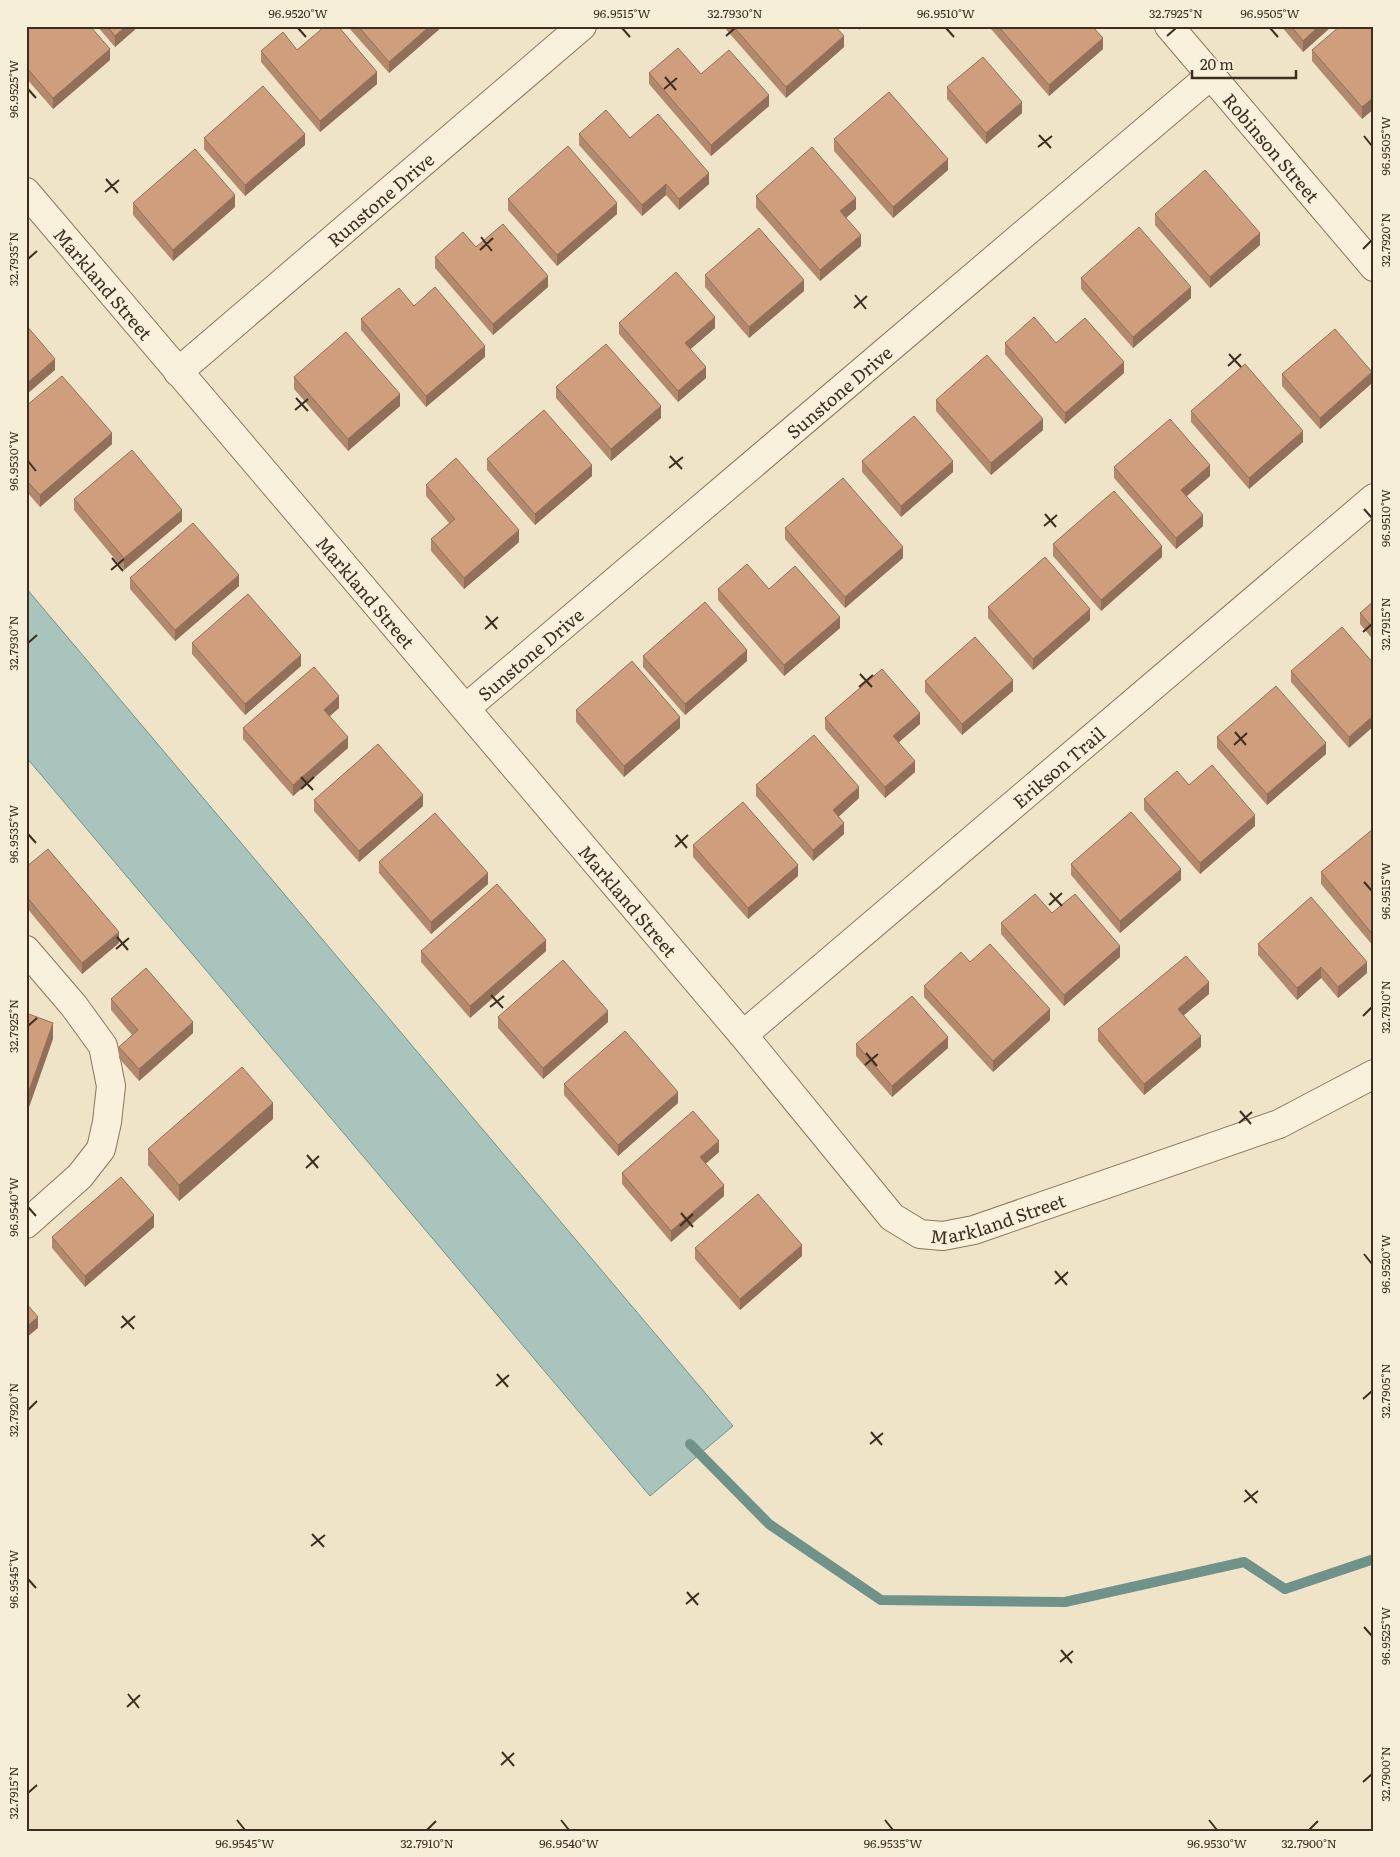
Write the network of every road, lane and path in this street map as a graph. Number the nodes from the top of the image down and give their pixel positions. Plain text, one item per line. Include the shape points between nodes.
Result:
1 (582, 26) edge
2 (1169, 26) edge
3 (1211, 75) junction
4 (26, 192) edge
5 (1374, 267) edge
6 (178, 372) junction
7 (1374, 498) edge
8 (466, 708) junction
9 (26, 950) edge
10 (743, 1036) junction
11 (1374, 1074) edge
12 (26, 1224) edge

1 - 6 street, Runstone Drive
2 - 3 street, Robinson Street
3 - 5 street, Robinson Street
3 - 8 street, Sunstone Drive
4 - 6 street, Markland Street
6 - 8 street, Markland Street
7 - 10 street, Erikson Trail
8 - 10 street, Markland Street
9 - 12 street via 103,1046 111,1086 101,1150 80,1176
10 - 11 street, Markland Street via 892,1217 920,1234 943,1236 974,1230 1279,1124

